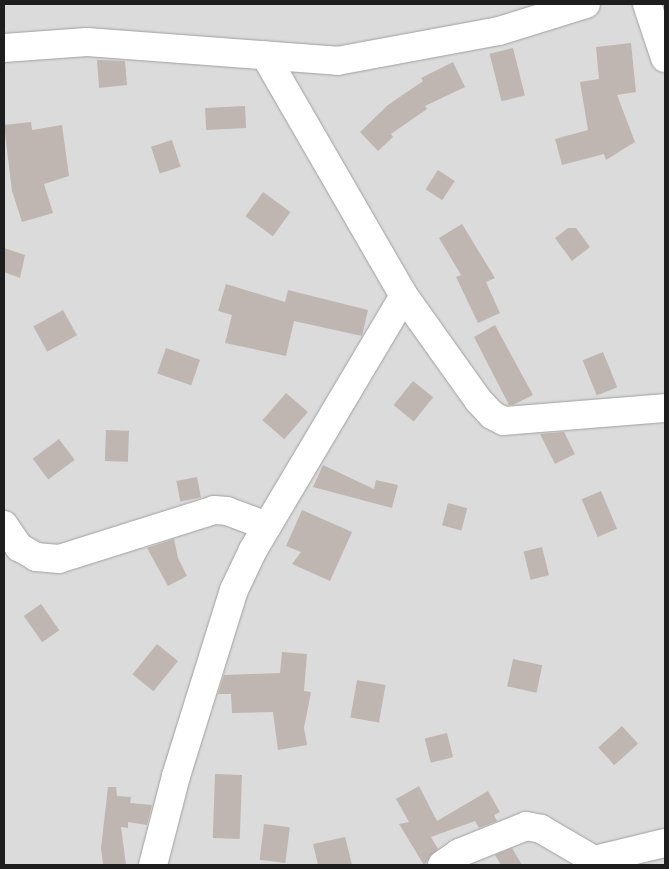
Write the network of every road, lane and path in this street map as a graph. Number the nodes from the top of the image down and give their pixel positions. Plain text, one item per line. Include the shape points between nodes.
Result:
1 (586, 4) edge
2 (647, 4) edge
3 (4, 48) edge
4 (265, 55) junction
5 (665, 58) edge
6 (404, 296) junction
7 (665, 408) edge
8 (4, 526) edge
9 (267, 526) junction
10 (665, 843) edge
11 (153, 865) edge
12 (442, 865) edge

1 - 4 street via 499,31 337,61
2 - 5 street
3 - 4 street via 87,42
4 - 6 street
6 - 7 street via 479,401 492,415 504,421
6 - 9 street
8 - 9 street via 19,546 36,557 59,559 214,510 227,511
9 - 11 street via 234,590 176,776
10 - 12 street via 594,860 541,829 526,826 459,853

